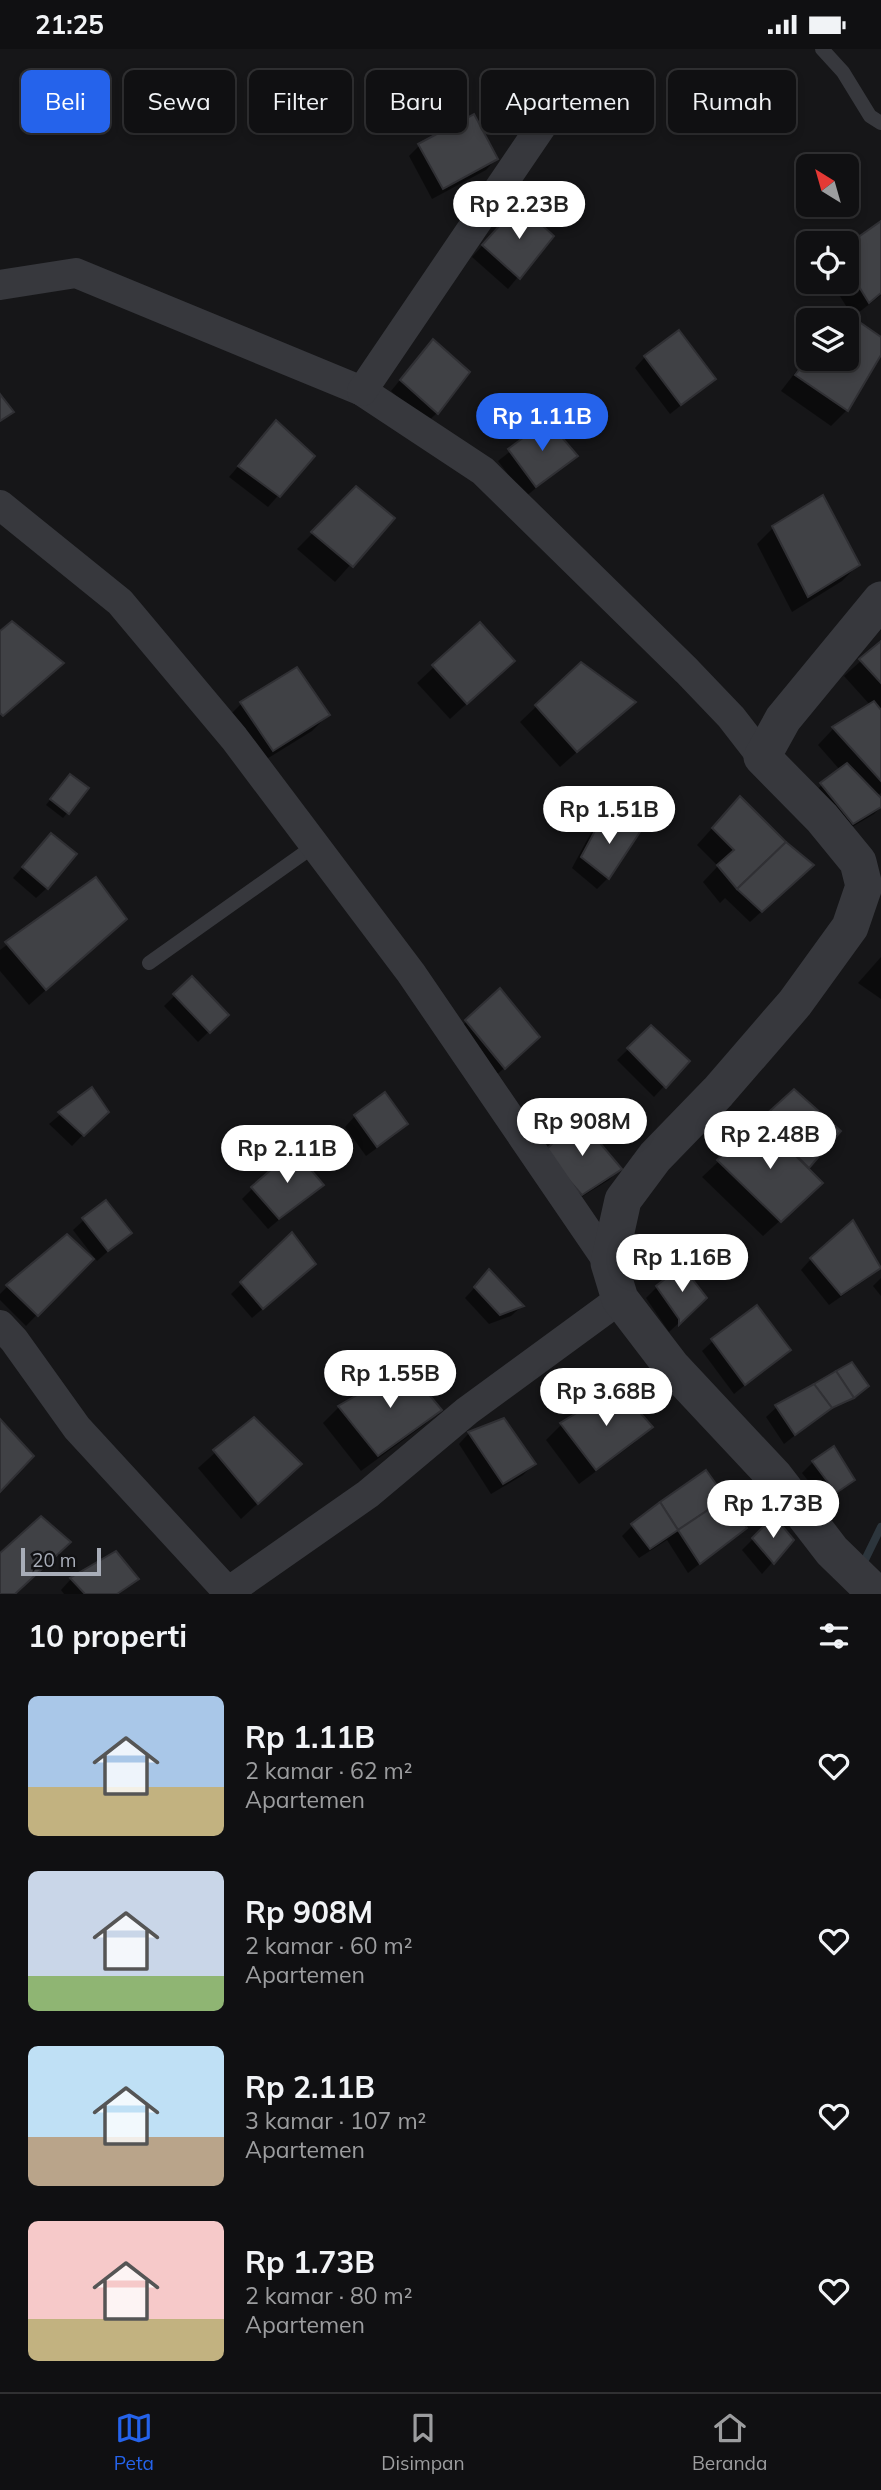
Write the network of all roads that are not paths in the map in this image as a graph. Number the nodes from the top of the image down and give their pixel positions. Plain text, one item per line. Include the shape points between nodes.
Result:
1 (822, 49) edge
2 (881, 123) edge
3 (537, 133) edge
4 (0, 285) edge
5 (362, 391) junction
6 (0, 505) edge
7 (881, 600) edge
8 (761, 757) junction
9 (314, 846) junction
10 (149, 963) dead end
11 (609, 1263) junction
12 (620, 1299) junction
13 (0, 1325) edge
14 (869, 1583) edge
15 (229, 1593) edge

1 - 2 lane via 843,72 870,116
3 - 5 street
4 - 5 street via 76,273
5 - 8 street via 483,471 687,671
6 - 9 street via 120,601 234,738
7 - 8 street via 783,719
8 - 11 street via 858,862 864,886 850,927 795,1003 655,1157 624,1200
9 - 10 lane
9 - 11 street via 411,972
11 - 12 street
12 - 14 street via 672,1367 775,1477 832,1551
12 - 15 street via 467,1411 368,1494
13 - 15 street via 77,1428

